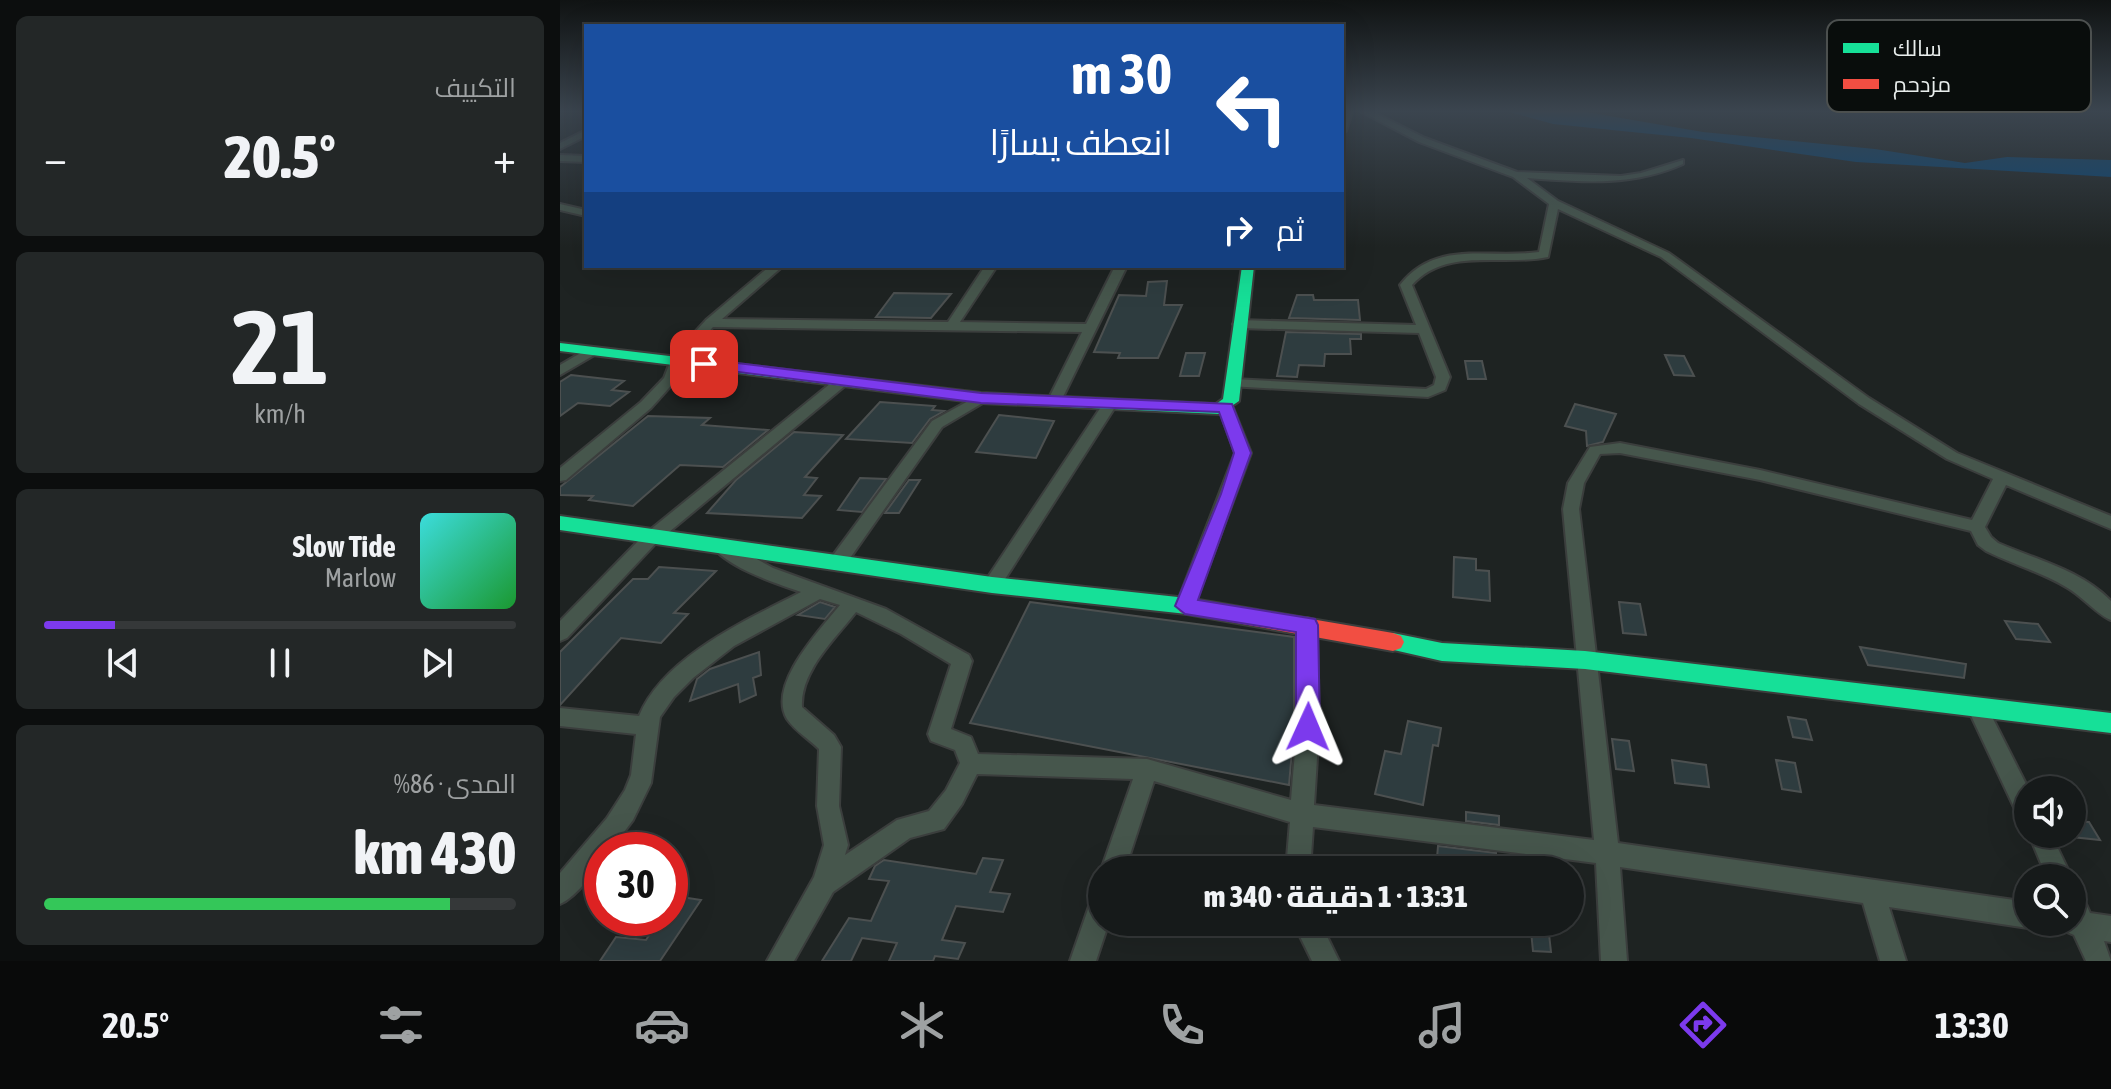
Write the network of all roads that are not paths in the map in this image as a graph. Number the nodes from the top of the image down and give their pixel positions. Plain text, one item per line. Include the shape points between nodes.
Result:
1 (1467, 157) edge
2 (560, 158) edge
3 (584, 159) edge
4 (1680, 162) dead end
5 (1516, 175) junction
6 (1554, 203) junction
7 (560, 207) edge
8 (584, 213) edge
9 (775, 268) edge
10 (990, 268) edge
11 (1120, 268) edge
12 (1248, 268) edge
13 (710, 323) junction
14 (1239, 324) junction
15 (951, 327) junction
16 (1089, 328) junction
17 (1425, 329) junction
18 (560, 347) edge
19 (591, 351) junction
20 (677, 360) junction
21 (560, 371) edge
22 (841, 382) junction
23 (1234, 383) junction
24 (981, 398) junction
25 (1054, 402) junction
26 (1110, 404) junction
27 (1226, 408) junction
28 (560, 476) edge
29 (2001, 479) junction
30 (560, 523) edge
31 (2111, 523) edge
32 (1977, 527) junction
33 (651, 538) junction
34 (720, 545) junction
35 (837, 563) junction
36 (992, 585) junction
37 (819, 591) junction
38 (853, 602) junction
39 (1185, 606) junction
40 (2111, 613) edge
41 (1307, 625) junction
42 (560, 633) edge
43 (1585, 660) junction
44 (1977, 707) junction
45 (560, 717) edge
46 (2111, 723) edge
47 (650, 726) junction
48 (971, 764) junction
49 (1147, 769) junction
50 (2014, 783) edge
51 (1304, 815) junction
52 (1607, 853) junction
53 (1118, 856) edge
54 (1300, 856) edge
55 (824, 883) junction
56 (1871, 890) junction
57 (560, 892) edge
58 (2014, 913) edge
59 (2086, 920) edge
60 (2111, 929) edge
61 (1091, 936) edge
62 (1313, 936) edge
63 (2086, 936) edge
64 (780, 961) edge
65 (1083, 961) edge
66 (1326, 961) edge
67 (1614, 961) edge
68 (1893, 961) edge
69 (2100, 961) edge

1 - 5 street
2 - 3 street
4 - 5 street via 1658,173 1631,177
5 - 6 street
6 - 17 street via 1544,255 1439,260 1413,274 1406,285
6 - 29 street via 1665,255 1864,401 1952,456
7 - 8 street
9 - 13 street
10 - 15 street
11 - 16 street
12 - 14 street
13 - 15 street
13 - 20 street
14 - 17 street
14 - 23 street
15 - 16 street
16 - 25 street
17 - 23 street via 1443,377 1440,387 1428,393
18 - 19 street
19 - 20 street
19 - 21 street
20 - 22 street
20 - 28 street via 670,379 646,405
22 - 24 street
22 - 33 street
23 - 27 street
24 - 25 street
24 - 35 street via 937,424
25 - 26 street
26 - 27 street
26 - 36 street
27 - 39 street via 1243,453
29 - 31 street
29 - 32 street
30 - 33 street
32 - 40 street via 1992,547 2079,583
32 - 43 street via 1760,475 1620,448 1595,450 1576,483 1571,509
33 - 34 street
33 - 42 street
34 - 35 street
34 - 37 street via 742,562
35 - 36 street
36 - 39 street
37 - 38 street
37 - 47 street via 721,643 689,667 648,716
38 - 48 street via 962,661 939,734 963,744
38 - 55 street via 793,687 790,704 830,747 828,806 836,845
39 - 41 street
41 - 43 street via 1442,652
41 - 51 street
43 - 44 street
43 - 52 street
44 - 46 street
44 - 50 street
45 - 47 street
47 - 57 street via 638,787
48 - 49 street
48 - 55 street via 936,821 905,828
49 - 51 street
49 - 53 street
51 - 52 street
51 - 54 street
52 - 56 street
52 - 67 street
55 - 64 street
56 - 58 street
56 - 68 street
59 - 60 street
61 - 65 street
62 - 66 street
63 - 69 street

